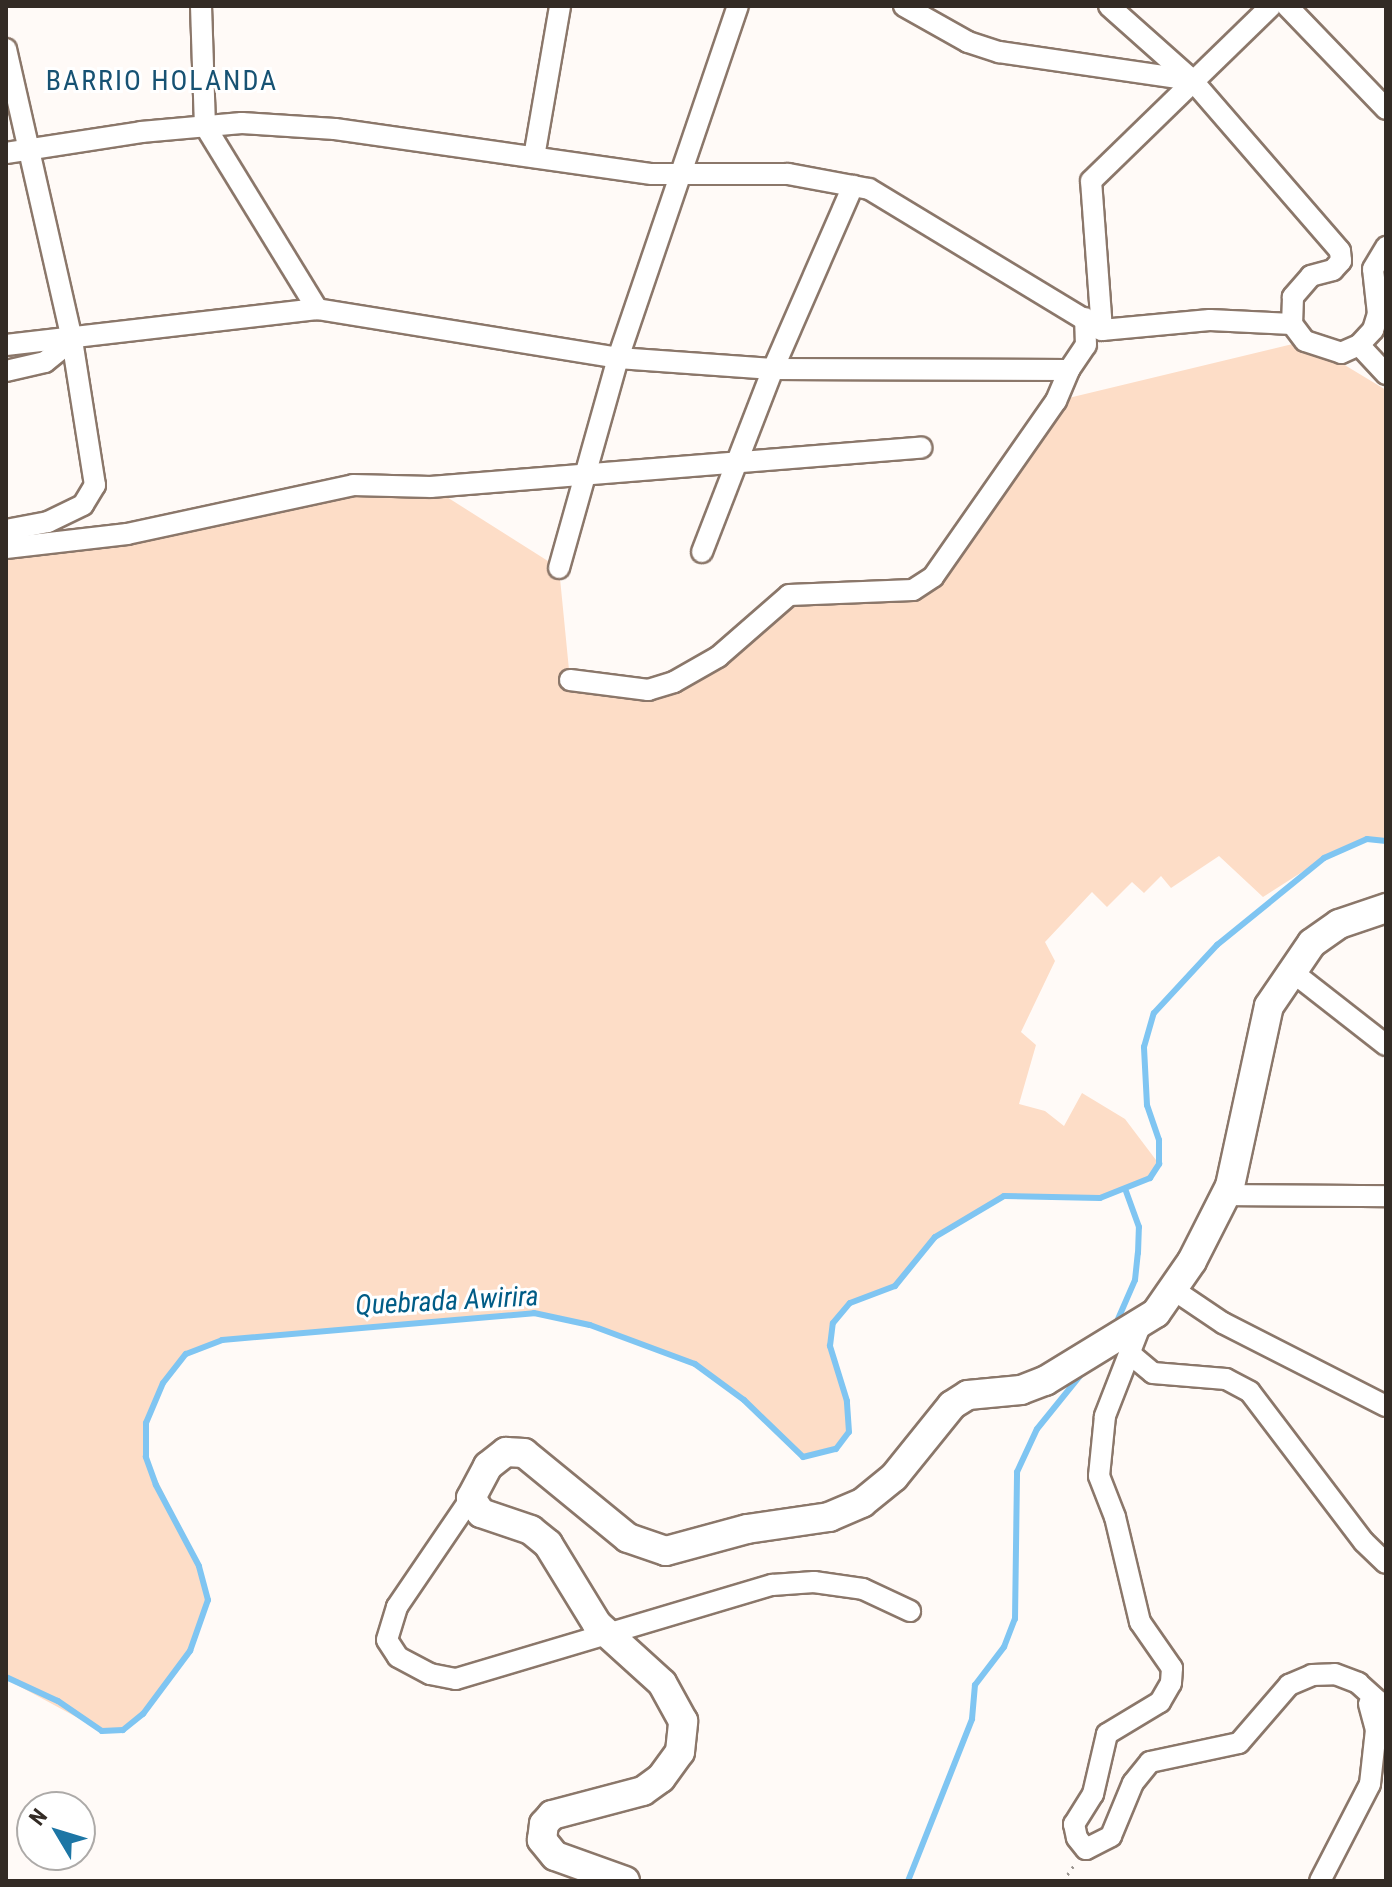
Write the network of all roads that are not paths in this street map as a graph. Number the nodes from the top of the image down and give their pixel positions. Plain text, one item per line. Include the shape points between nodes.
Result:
1 (201, 6) edge
2 (560, 6) edge
3 (738, 6) edge
4 (904, 6) edge
5 (1109, 6) edge
6 (1271, 6) edge
7 (1287, 6) edge
8 (6, 49) edge
9 (1192, 80) junction
10 (1386, 109) edge
11 (205, 126) junction
12 (29, 146) junction
13 (6, 153) edge
14 (534, 157) junction
15 (680, 174) junction
16 (853, 186) junction
17 (1386, 247) edge
18 (317, 309) junction
19 (1093, 324) junction
20 (1292, 324) junction
21 (72, 340) junction
22 (6, 345) edge
23 (1359, 345) junction
24 (618, 358) junction
25 (773, 369) junction
26 (1069, 370) junction
27 (6, 371) edge
28 (1386, 374) edge
29 (921, 448) dead end
30 (736, 463) junction
31 (588, 475) junction
32 (6, 530) edge
33 (6, 548) edge
34 (702, 552) dead end
35 (559, 568) dead end
36 (570, 680) dead end
37 (1386, 908) edge
38 (1290, 970) junction
39 (1386, 1045) edge
40 (1226, 1195) junction
41 (1386, 1196) edge
42 (1174, 1290) junction
43 (1140, 1326) junction
44 (1129, 1353) junction
45 (1386, 1406) edge
46 (471, 1498) junction
47 (1386, 1563) edge
48 (910, 1611) dead end
49 (605, 1632) junction
50 (1364, 1689) junction
51 (1386, 1721) edge
52 (1336, 1858) junction
53 (625, 1881) edge
54 (1320, 1881) edge
55 (1335, 1881) edge

1 - 11 street
2 - 14 street
3 - 15 street
4 - 9 street via 968,42 999,52
5 - 9 street
6 - 9 street
7 - 10 street
8 - 12 street
9 - 19 street via 1091,181
9 - 20 street via 1340,251 1341,261 1333,270 1311,276 1293,297
11 - 12 street
11 - 14 street via 335,129
11 - 18 street
12 - 13 street
12 - 21 street
14 - 15 street
15 - 16 street via 788,174
15 - 24 street
16 - 19 street via 869,189
16 - 25 street
17 - 23 street via 1373,269 1378,314
18 - 21 street via 227,316
18 - 24 street
19 - 20 street
19 - 26 street
20 - 23 street via 1305,341 1321,349 1341,353
21 - 22 street via 45,336
21 - 27 street via 45,362
21 - 32 street via 95,485 83,505 48,522
23 - 28 street
24 - 25 street
24 - 31 street
25 - 26 street
25 - 30 street
26 - 36 street via 1056,401 955,550 933,577 913,590 789,595 718,657 648,690
29 - 30 street
30 - 31 street
30 - 34 street
31 - 33 street via 431,487 353,485 127,534
31 - 35 street
37 - 38 street via 1339,924 1312,943
38 - 39 street
38 - 40 street via 1269,1006
40 - 41 street
40 - 42 street
42 - 43 street
42 - 45 street via 1236,1330
43 - 44 street
43 - 46 street via 1045,1381 1021,1390 968,1395 939,1416 876,1492 829,1517 747,1529 684,1549 650,1548 628,1538 534,1460 515,1451 497,1456
44 - 47 street via 1153,1373 1226,1379 1250,1392 1364,1542
44 - 50 street via 1105,1416 1099,1476 1115,1517 1140,1622 1172,1668 1171,1683 1160,1702 1107,1734 1093,1794 1074,1824 1077,1838 1086,1849 1103,1844 1150,1762 1239,1743 1289,1685 1312,1675 1335,1674
46 - 49 street via 481,1513 531,1530 548,1544
46 - 49 street via 397,1607 387,1640 398,1657 430,1674 456,1679
48 - 49 street via 863,1589 814,1582 772,1585
49 - 53 street via 662,1683 683,1721 680,1752 661,1778 643,1791 552,1815 544,1824 542,1840 555,1856
50 - 51 street
50 - 52 street via 1376,1730 1370,1784
52 - 54 street
52 - 55 street

